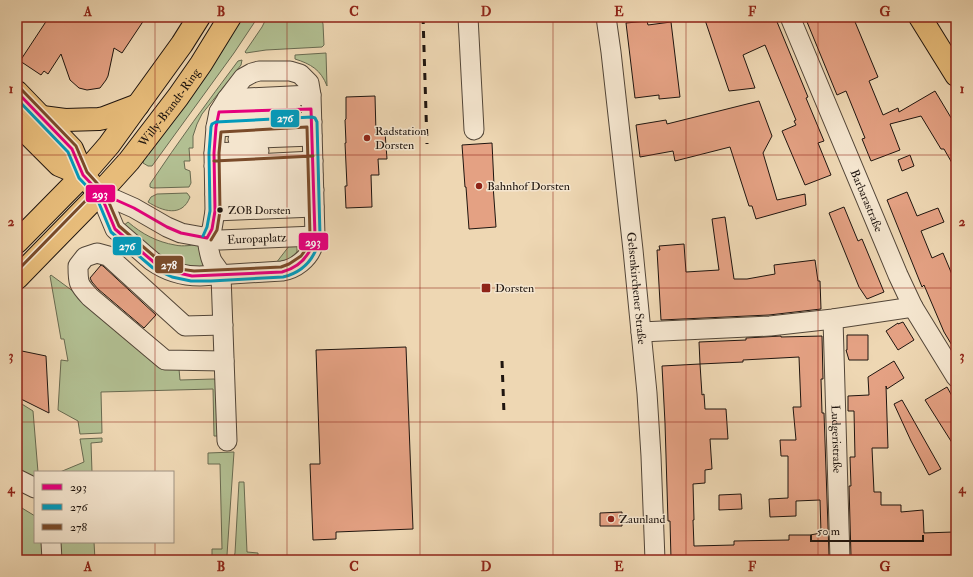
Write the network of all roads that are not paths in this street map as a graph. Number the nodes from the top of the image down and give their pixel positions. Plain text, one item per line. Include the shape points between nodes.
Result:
1 (199, 17) edge
2 (230, 17) edge
3 (468, 17) edge
4 (606, 17) edge
5 (790, 17) edge
6 (920, 17) edge
7 (950, 54) edge
8 (956, 75) edge
9 (17, 92) edge
10 (138, 105) junction
11 (42, 117) junction
12 (17, 123) edge
13 (474, 130) dead end
14 (313, 157) junction
15 (217, 161) junction
16 (83, 175) junction
17 (100, 193) junction
18 (17, 242) edge
19 (222, 275) junction
20 (17, 278) edge
21 (913, 307) junction
22 (833, 319) junction
23 (223, 325) junction
24 (641, 332) junction
25 (224, 361) junction
26 (956, 377) edge
27 (227, 441) dead end
28 (17, 479) edge
29 (34, 488) edge
30 (51, 543) edge
31 (52, 560) edge
32 (655, 560) edge
33 (840, 560) edge

1 - 10 main road
2 - 17 main road, Willy-Brandt-Ring via 178,97 129,161
3 - 13 street
4 - 24 street, Gelsenkirchener Straße
5 - 21 street, Barbarastraße
6 - 7 main road
7 - 8 main road
9 - 11 main road
10 - 11 main road via 99,119 65,120
10 - 16 main road
11 - 16 main road via 72,148
12 - 16 main road via 59,165
14 - 15 street
14 - 15 street
14 - 15 street
14 - 15 street
14 - 15 street
14 - 15 street, Europaplatz via 220,240
14 - 19 street via 313,246 310,252 299,264 282,272
15 - 17 street, Europaplatz via 181,233
15 - 19 street via 211,258
16 - 17 main road
16 - 18 main road
17 - 19 street via 115,229 152,261 164,269 179,274
17 - 20 main road, Willy-Brandt-Ring
19 - 23 street
21 - 22 street
21 - 26 street, Barbarastraße
22 - 24 street via 770,326
22 - 33 street, Ludgeristraße
23 - 25 street
23 - 25 street via 185,326 108,256 97,252 85,257 78,266 78,280 90,297 165,360
24 - 32 street, Gelsenkirchener Straße via 651,456
25 - 27 street
28 - 29 street
30 - 31 street

